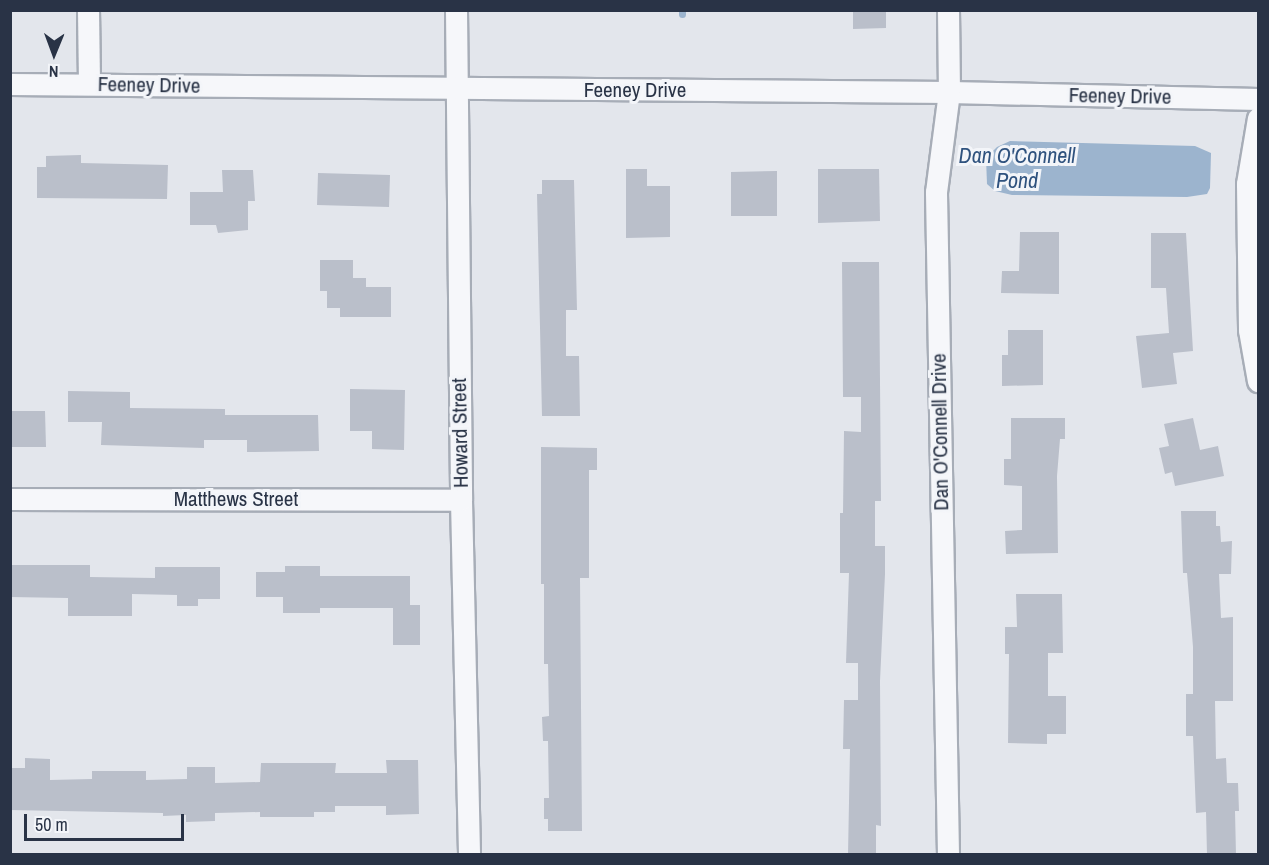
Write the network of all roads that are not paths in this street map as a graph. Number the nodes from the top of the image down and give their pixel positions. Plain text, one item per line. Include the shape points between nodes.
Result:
1 (88, 10) edge
2 (456, 10) edge
3 (948, 10) edge
4 (10, 84) edge
5 (89, 84) junction
6 (457, 89) junction
7 (949, 92) junction
8 (1258, 99) edge
9 (1258, 118) edge
10 (1258, 381) edge
11 (10, 499) edge
12 (461, 500) junction
13 (469, 855) edge
14 (948, 855) edge

1 - 5 street
2 - 6 street, Howard Street
3 - 7 street, Dan O'Connell Drive
4 - 5 street, Feeney Drive
5 - 6 street, Feeney Drive
6 - 7 street, Feeney Drive
6 - 12 street, Howard Street
7 - 8 street, Feeney Drive
7 - 14 street, Dan O'Connell Drive via 936,192
9 - 10 street via 1247,184 1250,330
11 - 12 street, Matthews Street
12 - 13 street, Howard Street

